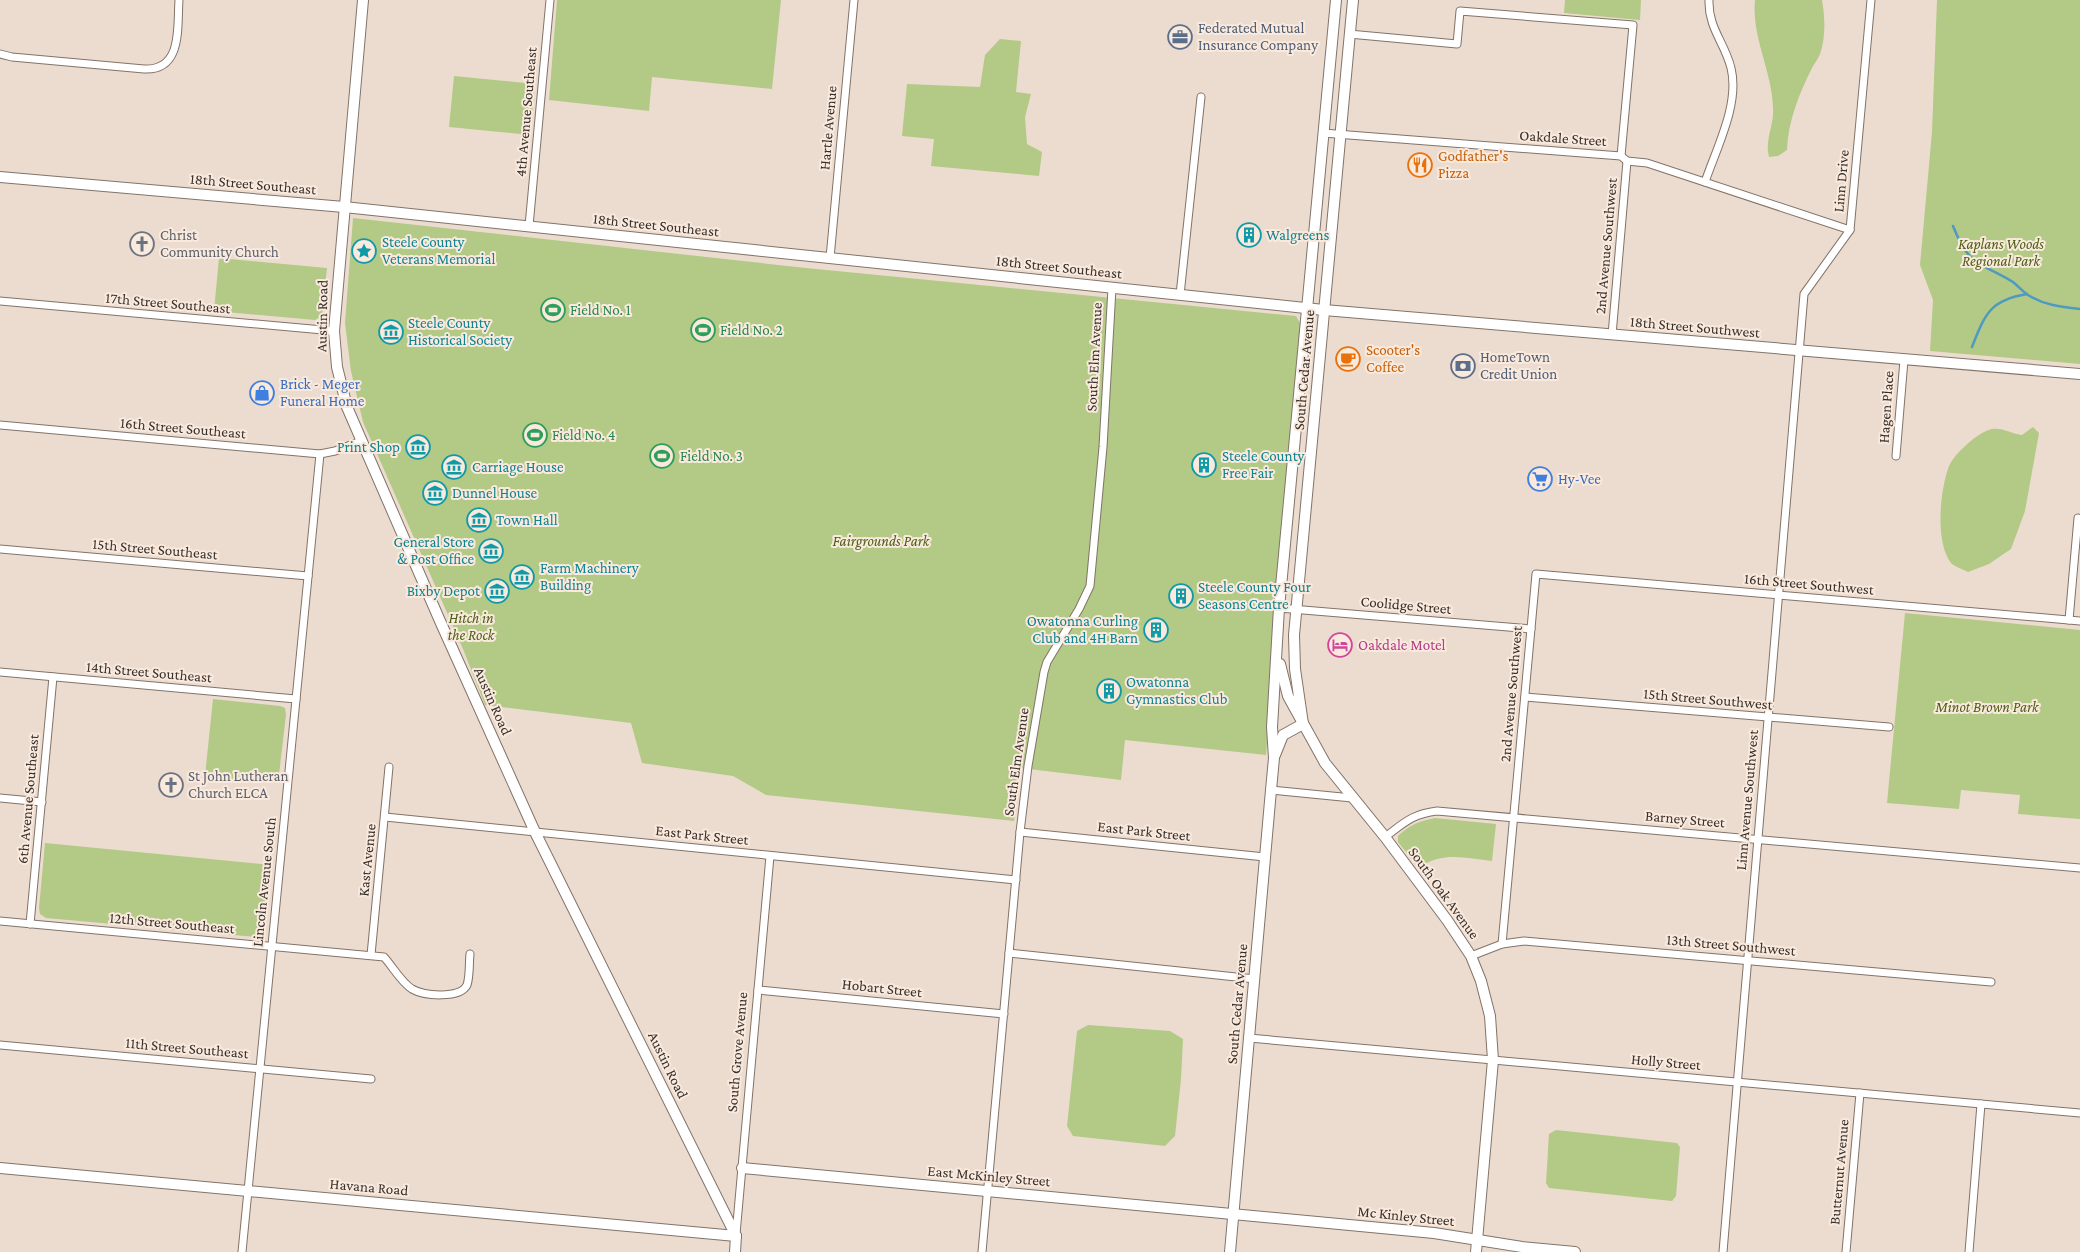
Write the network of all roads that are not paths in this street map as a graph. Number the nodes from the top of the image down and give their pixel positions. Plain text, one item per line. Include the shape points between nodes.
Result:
1 (179, 0) edge
2 (363, 0) edge
3 (550, 0) edge
4 (854, 0) edge
5 (1336, 0) edge
6 (1352, 0) edge
7 (1709, 0) edge
8 (1871, 0) edge
9 (1349, 34) junction
10 (0, 54) edge
11 (1201, 97) dead end
12 (1323, 132) junction
13 (1340, 134) junction
14 (1624, 158) junction
15 (0, 177) edge
16 (1705, 182) junction
17 (344, 207) junction
18 (529, 226) junction
19 (1850, 230) junction
20 (830, 258) junction
21 (1112, 288) junction
22 (1180, 295) junction
23 (0, 302) edge
24 (1308, 308) junction
25 (1324, 310) junction
26 (334, 331) junction
27 (1612, 335) junction
28 (1798, 351) junction
29 (1904, 360) junction
30 (2080, 374) edge
31 (0, 425) edge
32 (361, 441) junction
33 (320, 454) junction
34 (1896, 456) dead end
35 (2078, 518) dead end
36 (0, 549) edge
37 (1536, 574) joint
38 (308, 576) junction
39 (1778, 595) junction
40 (1279, 608) junction
41 (1296, 609) junction
42 (2069, 620) junction
43 (2080, 621) edge
44 (1531, 629) junction
45 (1278, 643) junction
46 (0, 672) edge
47 (53, 677) junction
48 (1525, 697) junction
49 (296, 699) junction
50 (1768, 717) junction
51 (1303, 724) junction
52 (1889, 727) dead end
53 (1274, 758) junction
54 (389, 767) dead end
55 (1271, 790) junction
56 (0, 798) edge
57 (1352, 798) junction
58 (42, 802) junction
59 (1514, 817) junction
60 (384, 818) junction
61 (536, 832) junction
62 (1020, 832) junction
63 (1385, 837) junction
64 (1758, 839) junction
65 (770, 856) junction
66 (1265, 858) junction
67 (2080, 868) edge
68 (1016, 880) junction
69 (0, 921) edge
70 (30, 924) junction
71 (1502, 944) junction
72 (272, 946) junction
73 (1009, 953) junction
74 (470, 954) dead end
75 (371, 956) junction
76 (1471, 956) junction
77 (1748, 961) junction
78 (1254, 979) junction
79 (1991, 982) dead end
80 (758, 990) junction
81 (1004, 1014) junction
82 (1249, 1038) junction
83 (0, 1045) edge
84 (1493, 1060) junction
85 (260, 1069) junction
86 (371, 1079) dead end
87 (1737, 1082) junction
88 (1860, 1094) junction
89 (1981, 1104) junction
90 (2080, 1113) edge
91 (0, 1168) edge
92 (742, 1168) junction
93 (248, 1191) junction
94 (988, 1191) junction
95 (1233, 1214) junction
96 (736, 1236) junction
97 (1478, 1240) junction
98 (242, 1252) edge
99 (734, 1252) edge
100 (982, 1252) edge
101 (1230, 1252) edge
102 (1476, 1252) edge
103 (1575, 1252) edge
104 (1723, 1252) edge
105 (1846, 1252) edge
106 (1969, 1252) edge

1 - 10 street via 174,53 168,63 157,68
2 - 17 street, Austin Road
3 - 18 street, 4th Avenue Southeast
4 - 20 street, Hartle Avenue
5 - 12 street, South Cedar Avenue
6 - 9 street, South Cedar Avenue
7 - 16 street via 1714,31 1731,67 1733,90 1730,110
8 - 19 street, Linn Drive
9 - 13 street, South Cedar Avenue
9 - 14 street, 2nd Avenue Southwest via 1457,44 1460,11 1633,25
11 - 22 street
12 - 13 street, Oakdale Street
12 - 24 street, South Cedar Avenue
13 - 14 street, Oakdale Street
13 - 25 street, South Cedar Avenue
14 - 16 street, Oakdale Street
14 - 27 street, 2nd Avenue Southwest
15 - 17 street, 18th Street Southeast
16 - 19 street, Oakdale Street
17 - 18 street, 18th Street Southeast
17 - 26 street, Austin Road
18 - 20 street, 18th Street Southeast
19 - 28 street, Linn Drive via 1804,294
20 - 21 street, 18th Street Southeast
21 - 22 street, 18th Street Southeast
21 - 62 street, South Elm Avenue via 1103,446 1090,586 1044,672
22 - 24 street, 18th Street Southeast
23 - 26 street, 17th Street Southeast
24 - 25 street, 18th Street Southwest
24 - 40 street, South Cedar Avenue
25 - 27 street, 18th Street Southwest
25 - 41 street, South Cedar Avenue
26 - 32 street, Austin Road via 342,388
27 - 28 street, 18th Street Southwest
28 - 29 street, 18th Street Southwest
28 - 39 street, Linn Avenue Southwest
29 - 30 street, 18th Street Southwest
29 - 34 street, Hagen Place
31 - 33 street, 16th Street Southeast
32 - 33 street, 16th Street Southeast
32 - 61 street, Austin Road
33 - 38 street, Lincoln Avenue South
35 - 42 street
36 - 38 street, 15th Street Southeast
37 - 39 street, 16th Street Southwest
37 - 44 street, 2nd Avenue Southwest
38 - 49 street, Lincoln Avenue South
39 - 42 street, 16th Street Southwest
39 - 50 street, Linn Avenue Southwest
40 - 41 street, Coolidge Street
40 - 45 street, South Cedar Avenue
41 - 44 street, Coolidge Street
41 - 51 street, South Cedar Avenue via 1294,661
42 - 43 street, 16th Street Southwest
44 - 48 street, 2nd Avenue Southwest
45 - 51 street, South Oak Avenue via 1288,696
45 - 53 street, South Cedar Avenue via 1272,727
46 - 47 street, 14th Street Southeast
47 - 49 street, 14th Street Southeast
47 - 58 street, 6th Avenue Southeast
48 - 50 street, 15th Street Southwest
48 - 59 street, 2nd Avenue Southwest
49 - 72 street, Lincoln Avenue South
50 - 52 street, 15th Street Southwest
50 - 64 street, Linn Avenue Southwest
51 - 53 street, South Cedar Avenue via 1283,735
51 - 57 street, South Oak Avenue via 1325,763
53 - 55 street, South Cedar Avenue
54 - 60 street, Kast Avenue
55 - 57 street
55 - 66 street, South Cedar Avenue
56 - 58 street
57 - 63 street, South Oak Avenue
58 - 70 street, 6th Avenue Southeast
59 - 63 street, Barney Street via 1437,811 1420,813
59 - 64 street, Barney Street
59 - 71 street, 2nd Avenue Southwest
60 - 61 street, East Park Street
60 - 75 street, Kast Avenue
61 - 65 street, East Park Street
61 - 96 street, Austin Road
62 - 66 street, East Park Street
62 - 68 street, South Elm Avenue
63 - 76 street, South Oak Avenue
64 - 67 street, Barney Street
64 - 77 street, Linn Avenue Southwest
65 - 68 street, East Park Street
65 - 80 street, South Grove Avenue
66 - 78 street, South Cedar Avenue
68 - 73 street, South Elm Avenue
69 - 70 street, 12th Street Southeast
70 - 72 street, 12th Street Southeast
71 - 76 street, 13th Street Southwest
71 - 77 street, 13th Street Southwest via 1524,941
72 - 75 street, 12th Street Southeast
72 - 85 street, Lincoln Avenue South
73 - 78 street
73 - 81 street, South Elm Avenue
74 - 75 street, 12th Street Southeast via 465,987 450,995 418,992 384,957
76 - 84 street, South Oak Avenue via 1490,1016
77 - 79 street, 13th Street Southwest
77 - 87 street, Linn Avenue Southwest
78 - 82 street, South Cedar Avenue
80 - 81 street, Hobart Street
80 - 92 street, South Grove Avenue
81 - 94 street, South Elm Avenue
82 - 84 street, Holly Street
82 - 95 street, South Cedar Avenue
83 - 85 street, 11th Street Southeast
84 - 87 street, Holly Street
84 - 97 street, South Oak Avenue
85 - 86 street, 11th Street Southeast
85 - 93 street, Lincoln Avenue South
87 - 88 street, Holly Street
87 - 104 street, Linn Avenue Southwest
88 - 89 street, Holly Street
88 - 105 street, Butternut Avenue
89 - 90 street, Holly Street
89 - 106 street
91 - 93 street, Havana Road
92 - 94 street, East McKinley Street
92 - 96 street, South Grove Avenue
93 - 96 street, Havana Road
93 - 98 street, Lincoln Avenue South
94 - 95 street, East McKinley Street
94 - 100 street, South Elm Avenue
95 - 97 street, Mc Kinley Street
95 - 101 street, South Cedar Avenue
96 - 99 street, South Grove Avenue
97 - 102 street, South Oak Avenue
97 - 103 street, Mc Kinley Street

